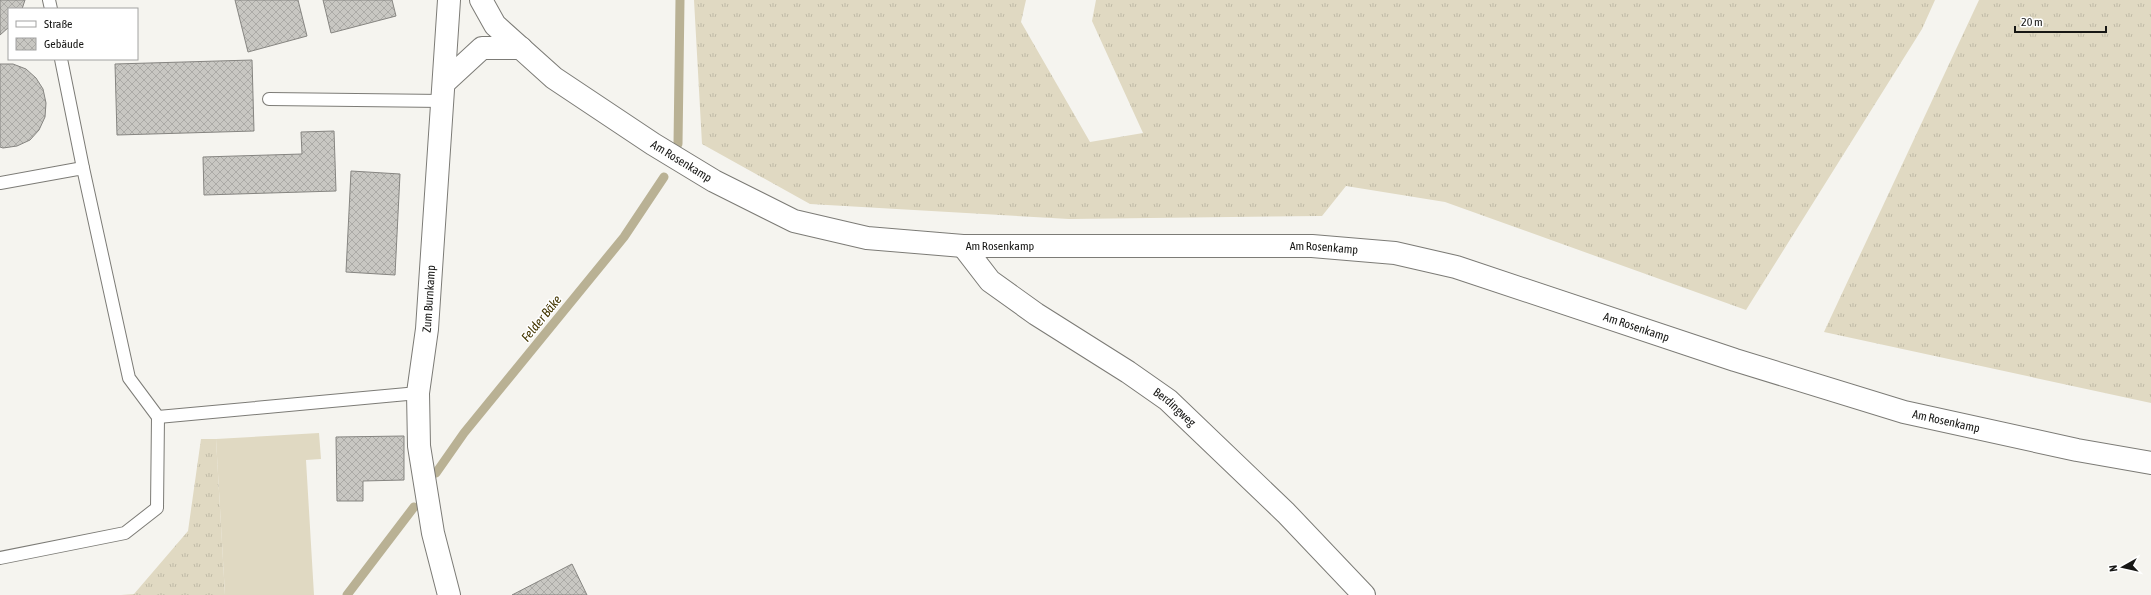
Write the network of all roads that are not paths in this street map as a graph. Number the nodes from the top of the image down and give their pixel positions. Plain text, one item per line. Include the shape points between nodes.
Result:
1 (449, 0) edge
2 (481, 0) edge
3 (521, 48) junction
4 (61, 60) edge
5 (444, 92) junction
6 (269, 99) dead end
7 (83, 168) junction
8 (0, 183) edge
9 (963, 246) junction
10 (418, 393) junction
11 (158, 417) junction
12 (2151, 463) edge
13 (0, 558) edge
14 (449, 595) edge
15 (1364, 595) edge

1 - 5 street, Zum Burnkamp
2 - 3 street, Am Rosenkamp via 495,25
3 - 5 street via 482,48
3 - 9 street, Am Rosenkamp via 554,78 653,144 714,181 794,221 867,238
4 - 7 lane
5 - 6 lane
5 - 10 street, Zum Burnkamp via 427,329
7 - 8 lane
7 - 11 lane via 130,378
9 - 12 street, Am Rosenkamp via 1312,246 1395,253 1456,267 1735,360 1904,412 2077,450
9 - 15 street, Berdingweg via 990,281 1168,400 1286,513
10 - 11 lane
10 - 14 street, Zum Burnkamp via 419,446 433,533
11 - 13 lane via 157,508 125,533

